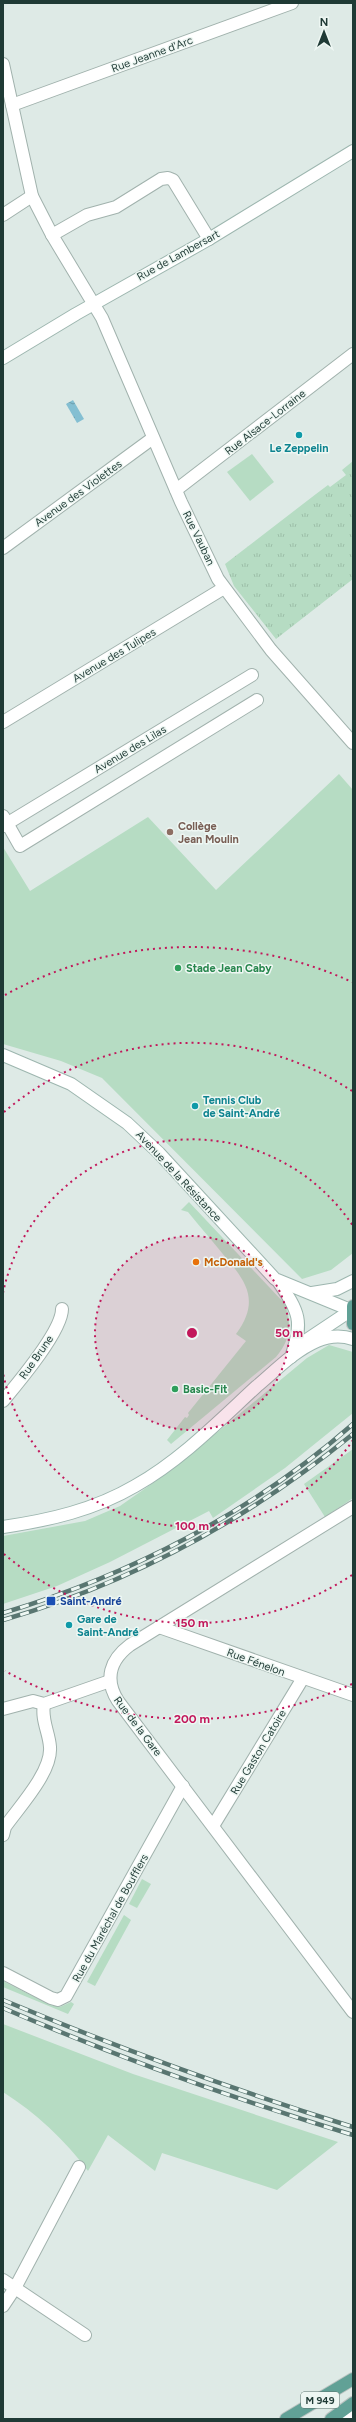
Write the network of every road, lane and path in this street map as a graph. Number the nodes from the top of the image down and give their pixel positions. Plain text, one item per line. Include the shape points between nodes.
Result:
1 (292, 3) edge
2 (3, 64) edge
3 (12, 105) junction
4 (353, 151) edge
5 (32, 196) junction
6 (3, 215) edge
7 (52, 235) junction
8 (209, 239) junction
9 (94, 304) junction
10 (353, 354) edge
11 (3, 358) edge
12 (153, 438) junction
13 (176, 490) junction
14 (3, 548) edge
15 (224, 588) junction
16 (252, 675) dead end
17 (257, 700) dead end
18 (3, 722) edge
19 (353, 743) edge
20 (4, 822) edge
21 (3, 1055) edge
22 (278, 1281) junction
23 (353, 1281) edge
24 (309, 1293) junction
25 (62, 1309) dead end
26 (353, 1309) edge
27 (353, 1324) edge
28 (353, 1339) edge
29 (291, 1357) junction
30 (3, 1402) edge
31 (353, 1507) edge
32 (3, 1527) edge
33 (159, 1627) junction
34 (303, 1678) junction
35 (110, 1681) junction
36 (353, 1695) edge
37 (38, 1702) junction
38 (3, 1709) edge
39 (183, 1786) junction
40 (213, 1826) junction
41 (3, 1835) edge
42 (7, 1975) edge
43 (353, 2012) edge
44 (79, 2167) dead end
45 (3, 2280) edge
46 (15, 2288) junction
47 (3, 2306) edge
48 (85, 2335) dead end
49 (353, 2379) edge
50 (353, 2403) edge
51 (353, 2413) edge
52 (286, 2419) edge
53 (331, 2419) edge
54 (345, 2419) edge

1 - 3 street, Rue Jeanne d'Arc
2 - 3 street, Rue Vauban
3 - 5 street, Rue Vauban
4 - 8 street, Rue de Lambersart
5 - 6 street
5 - 7 street, Rue Vauban
7 - 8 street via 87,215 116,206 161,179 168,178 173,180
7 - 9 street, Rue Vauban
8 - 9 street, Rue de Lambersart
9 - 11 street, Rue de Lambersart
9 - 12 street, Rue Vauban
10 - 13 street, Rue Alsace-Lorraine
12 - 13 street, Rue Vauban
12 - 14 street, Avenue des Violettes
13 - 15 street, Rue Vauban
15 - 18 street, Avenue des Tulipes
15 - 19 street, Rue Vauban via 271,650
16 - 20 street, Avenue des Lilas
17 - 20 street via 20,846
21 - 22 street, Avenue de la Résistance via 71,1084 127,1123 159,1153
22 - 24 street, Avenue de la Résistance
22 - 29 street, Avenue de la Résistance via 294,1305 299,1318 299,1334
23 - 24 street via 330,1291
24 - 26 street, Avenue de la Résistance
25 - 30 street, Rue Brune via 62,1318
26 - 27 main road
26 - 29 street via 307,1339
28 - 29 street via 342,1336 327,1338 314,1342
29 - 32 street via 188,1448 138,1485 117,1497 73,1514
31 - 33 street
33 - 34 street, Rue Fénelon
33 - 35 street via 130,1645 117,1657
34 - 36 street, Rue Fénelon
34 - 40 street, Rue Gaston Catoire
35 - 37 street
35 - 39 street, Rue de la Gare via 118,1701
37 - 38 street
37 - 41 street via 50,1746 49,1759 44,1771 5,1827
39 - 40 street, Rue de la Gare
39 - 42 street, Rue du Maréchal de Boufflers via 66,1996 58,2000 51,1998
40 - 43 street, Rue de la Gare
44 - 46 street
45 - 46 street
46 - 47 street
46 - 48 street
49 - 52 main road, M 949
50 - 53 main road
51 - 54 street

